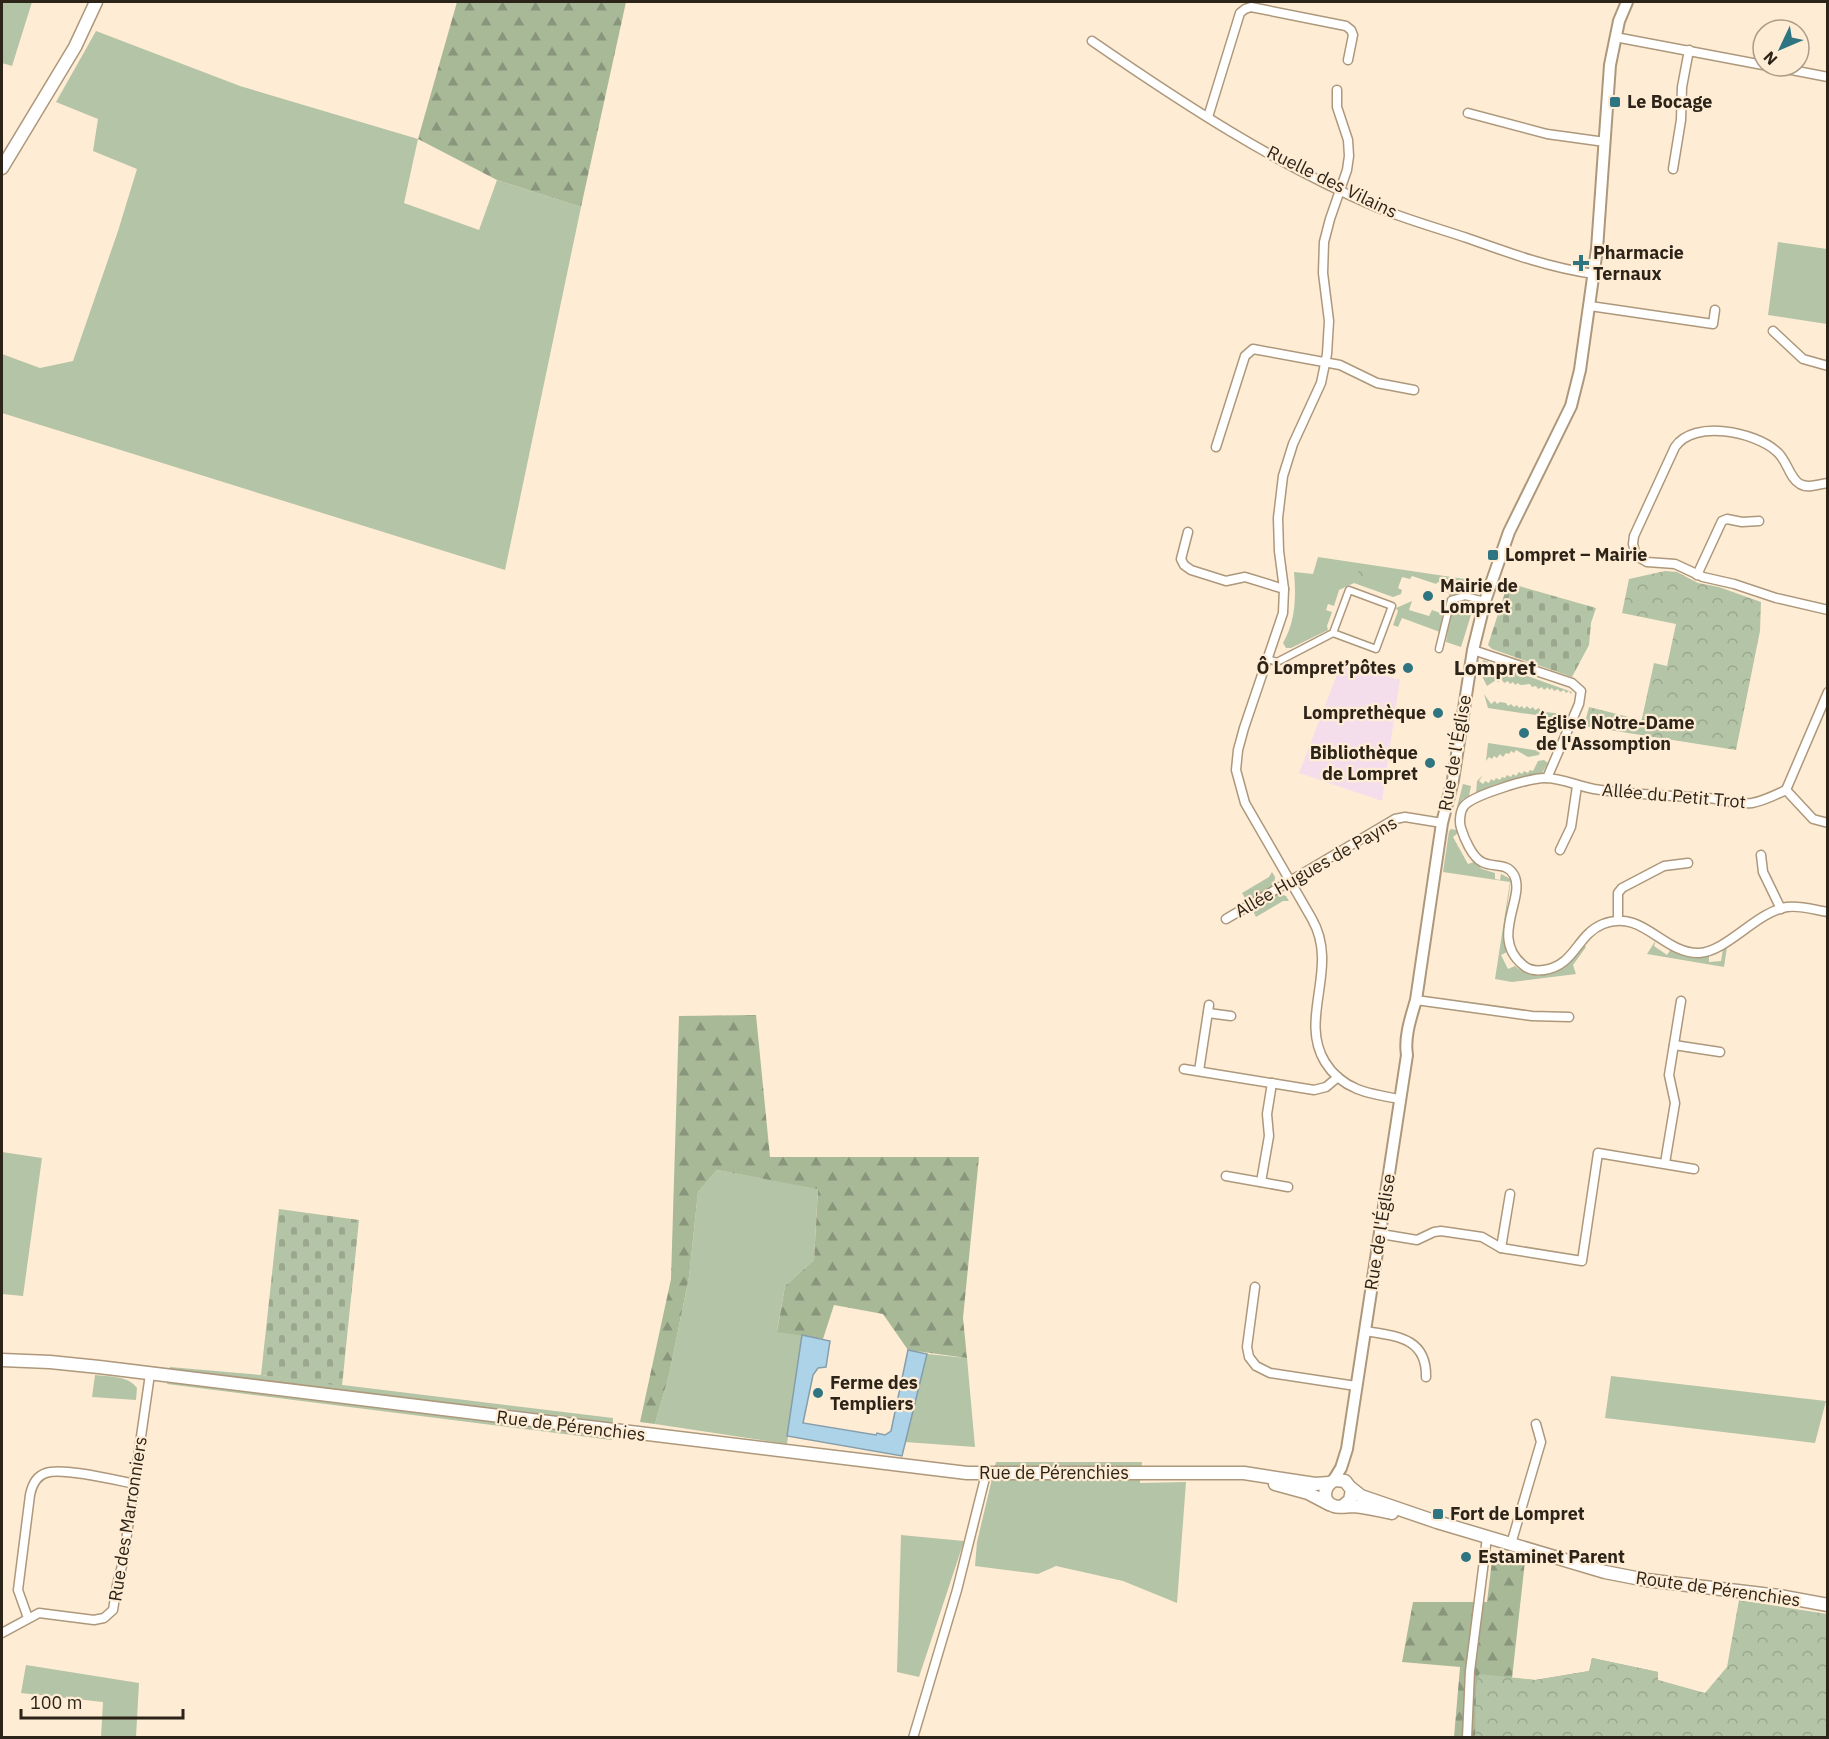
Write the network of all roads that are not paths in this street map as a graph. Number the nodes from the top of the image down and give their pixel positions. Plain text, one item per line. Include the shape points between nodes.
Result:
1 (96, 2) edge
2 (1627, 2) edge
3 (1615, 37) junction
4 (1092, 41) dead end
5 (1689, 50) junction
6 (1348, 60) dead end
7 (1751, 62) edge
8 (1811, 74) edge
9 (1827, 77) edge
10 (1337, 90) dead end
11 (1468, 113) dead end
12 (1208, 117) junction
13 (1605, 142) junction
14 (2, 168) edge
15 (1673, 169) dead end
16 (1340, 190) junction
17 (1594, 274) junction
18 (1590, 306) junction
19 (1715, 310) dead end
20 (1773, 331) dead end
21 (1326, 363) junction
22 (1827, 366) edge
23 (1414, 390) dead end
24 (1216, 447) dead end
25 (1827, 483) edge
26 (1759, 521) dead end
27 (1188, 532) dead end
28 (1697, 575) junction
29 (1284, 589) junction
30 (1485, 601) junction
31 (1827, 610) edge
32 (1334, 633) junction
33 (1439, 649) dead end
34 (1473, 650) junction
35 (1268, 659) junction
36 (1827, 692) edge
37 (1546, 778) junction
38 (1577, 786) junction
39 (1786, 790) junction
40 (1443, 821) junction
41 (1460, 822) junction
42 (1827, 823) edge
43 (1560, 850) dead end
44 (1761, 855) dead end
45 (1688, 863) dead end
46 (1291, 881) junction
47 (1781, 909) junction
48 (1827, 912) edge
49 (1226, 919) dead end
50 (1618, 920) junction
51 (1416, 1000) junction
52 (1681, 1001) dead end
53 (1231, 1016) dead end
54 (1569, 1017) dead end
55 (1674, 1045) junction
56 (1720, 1052) dead end
57 (1184, 1069) dead end
58 (1199, 1071) junction
59 (1338, 1077) junction
60 (1272, 1083) junction
61 (1400, 1099) junction
62 (1665, 1163) junction
63 (1695, 1168) dead end
64 (1226, 1176) dead end
65 (1261, 1182) junction
66 (1288, 1187) dead end
67 (1510, 1194) dead end
68 (1381, 1234) junction
69 (1501, 1248) junction
70 (1255, 1287) dead end
71 (1365, 1331) junction
72 (2, 1360) edge
73 (150, 1374) junction
74 (1426, 1377) dead end
75 (1356, 1386) junction
76 (1536, 1424) dead end
77 (1347, 1449) junction
78 (1142, 1473) joint
79 (986, 1474) junction
80 (1221, 1474) junction
81 (1331, 1482) junction
82 (135, 1484) junction
83 (1350, 1486) junction
84 (1338, 1506) junction
85 (1437, 1522) junction
86 (1487, 1537) junction
87 (1511, 1544) junction
88 (1827, 1605) edge
89 (28, 1618) junction
90 (2, 1633) edge
91 (913, 1737) edge
92 (1467, 1737) edge

1 - 14 main road via 75,47
2 - 3 street, Rue de l'Église
3 - 5 street
3 - 13 street, Rue de l'Église
4 - 12 street, Ruelle des Vilains
5 - 7 street
5 - 15 street
6 - 12 street via 1353,35 1346,26 1245,9 1240,13
8 - 9 street
10 - 16 street via 1337,106 1349,149
11 - 13 street via 1547,135
12 - 16 street, Ruelle des Vilains
13 - 17 street, Rue de l'Église
16 - 17 street, Ruelle des Vilains via 1378,208 1538,262
16 - 21 street via 1323,251 1329,321
17 - 18 street, Rue de l'Église
18 - 19 street via 1713,324
18 - 30 street, Rue de l'Église via 1573,402 1509,532
20 - 22 street via 1803,359
21 - 23 street via 1344,366 1377,383
21 - 24 street via 1259,349 1250,351 1245,356
21 - 29 street via 1290,451 1281,485 1278,533
25 - 28 street via 1802,485 1782,456 1755,439 1707,430 1682,439 1672,453 1633,544 1643,561 1674,564
26 - 28 street via 1722,521
27 - 29 street via 1181,559 1187,568 1226,580 1245,577
28 - 31 street
29 - 35 street via 1283,613
30 - 33 street via 1465,596 1451,600
30 - 34 street, Rue de l'Église
32 - 32 street via 1376,649 1392,606 1349,590
32 - 35 street via 1277,662
34 - 37 street via 1576,685 1581,691
34 - 40 street, Rue de l'Église
35 - 46 street via 1240,742 1236,770 1245,803
36 - 39 street
37 - 38 street, Allée du Petit Trot
37 - 41 street, Allée du Petit Trot via 1499,789 1471,801 1464,806
38 - 39 street, Allée du Petit Trot via 1740,803 1763,800
38 - 43 street, Allée du Petit Trot via 1572,821
39 - 42 street via 1813,819
40 - 41 street
40 - 46 street, Allée Hugues de Payns via 1400,817
40 - 51 street, Rue de l'Église
41 - 50 street via 1477,858 1486,864 1504,866 1515,877 1508,937 1524,966 1540,970 1561,965 1591,931
44 - 47 street via 1763,872
45 - 50 street via 1664,866 1622,888 1618,893
46 - 49 street, Allée Hugues de Payns
46 - 59 street via 1320,937 1323,967 1316,1040 1325,1062
47 - 48 street
47 - 50 street via 1701,953 1685,951 1636,923
51 - 54 street via 1532,1016
51 - 61 street, Rue de l'Église
52 - 55 street
53 - 58 street via 1208,1009
55 - 56 street
55 - 62 street via 1669,1078 1675,1103
57 - 58 street
58 - 60 street
59 - 60 street via 1318,1090
59 - 61 street via 1366,1093
60 - 65 street
61 - 68 street, Rue de l'Église
62 - 63 street
62 - 69 street via 1598,1153 1581,1261
64 - 65 street
65 - 66 street
67 - 69 street
68 - 69 street via 1417,1240 1441,1231 1482,1237
68 - 71 street, Rue de l'Église
70 - 75 street via 1247,1347 1256,1366 1270,1373
71 - 74 street via 1399,1337 1413,1344 1425,1360
71 - 75 street, Rue de l'Église
72 - 73 main road, Rue de Pérenchies
73 - 79 main road, Rue de Pérenchies
73 - 82 street, Rue des Marronniers
75 - 77 street, Rue de l'Église
76 - 87 street via 1541,1442
77 - 81 street, Rue de l'Église
77 - 83 street, Rue de l'Église
78 - 79 main road, Rue de Pérenchies
78 - 80 main road, Route de Pérenchies
79 - 91 street via 971,1541
80 - 81 main road, Route de Pérenchies via 1253,1474 1315,1484
80 - 84 main road, Route de Pérenchies via 1294,1489
81 - 83 main road via 1341,1480
81 - 84 main road via 1325,1496
82 - 89 street, Rue des Marronniers via 123,1562 110,1613 99,1620 45,1613
82 - 89 street via 53,1471 35,1480 18,1590
83 - 84 main road via 1351,1498
83 - 85 main road, Route de Pérenchies via 1361,1496
84 - 85 main road, Route de Pérenchies
85 - 86 main road, Route de Pérenchies
86 - 87 main road, Route de Pérenchies
86 - 92 street via 1470,1671
87 - 88 main road, Route de Pérenchies via 1629,1577
89 - 90 street

